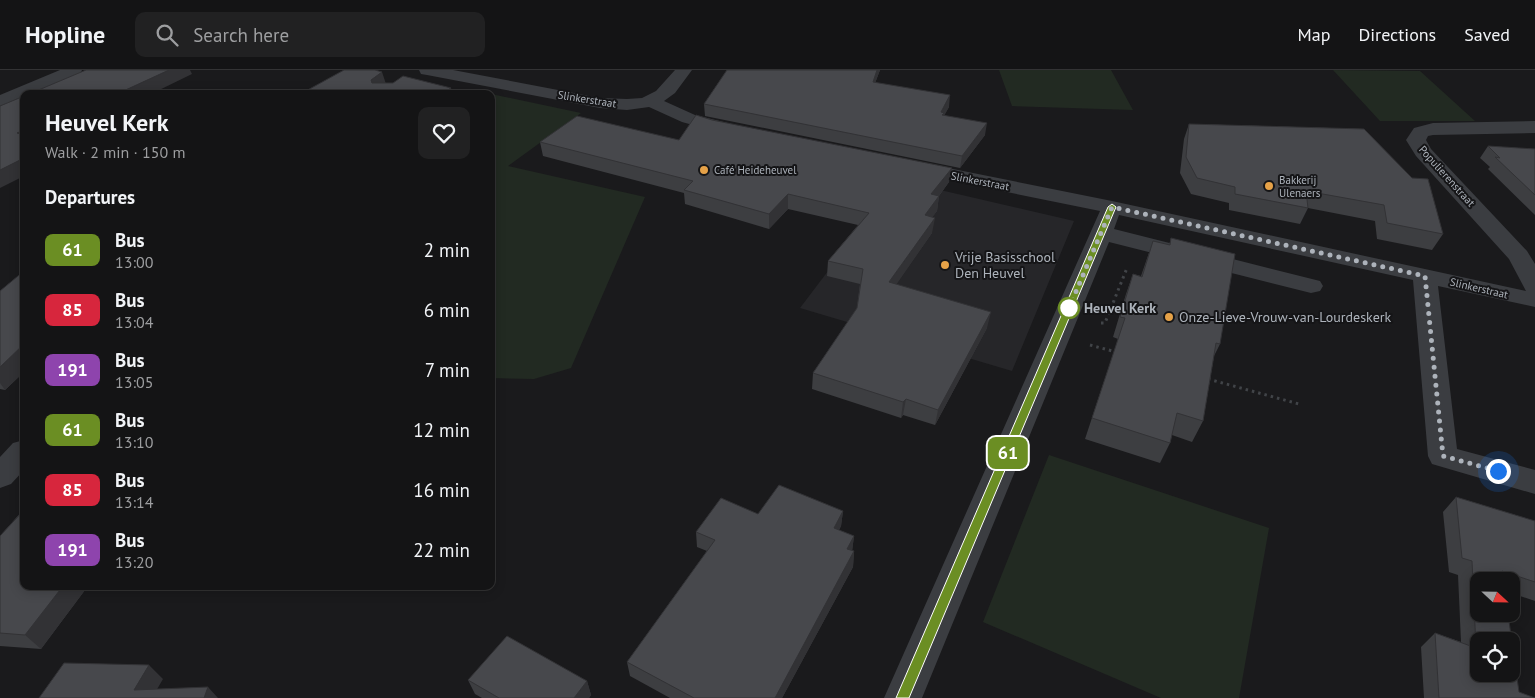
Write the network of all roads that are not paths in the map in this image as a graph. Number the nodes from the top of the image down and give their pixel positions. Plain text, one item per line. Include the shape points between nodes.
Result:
1 (74, 70) edge
2 (684, 70) edge
3 (420, 71) edge
4 (28, 90) edge
5 (20, 93) edge
6 (651, 100) junction
7 (0, 102) edge
8 (1535, 127) edge
9 (750, 134) edge
10 (895, 164) edge
11 (1106, 220) junction
12 (1425, 276) junction
13 (1311, 286) dead end
14 (1535, 286) edge
15 (1535, 300) edge
16 (20, 455) edge
17 (0, 476) edge
18 (1535, 482) edge
19 (903, 698) edge

1 - 4 street
2 - 6 street via 667,91
3 - 6 street, Slinkerstraat via 600,103 626,105
5 - 7 street
6 - 9 street via 685,119
8 - 14 street, Populierenstraat via 1433,129 1421,132 1416,140 1518,256
10 - 11 street, Slinkerstraat
11 - 12 street, Slinkerstraat
11 - 13 street
11 - 19 street
12 - 15 street, Slinkerstraat
12 - 18 street via 1443,456
16 - 17 street

